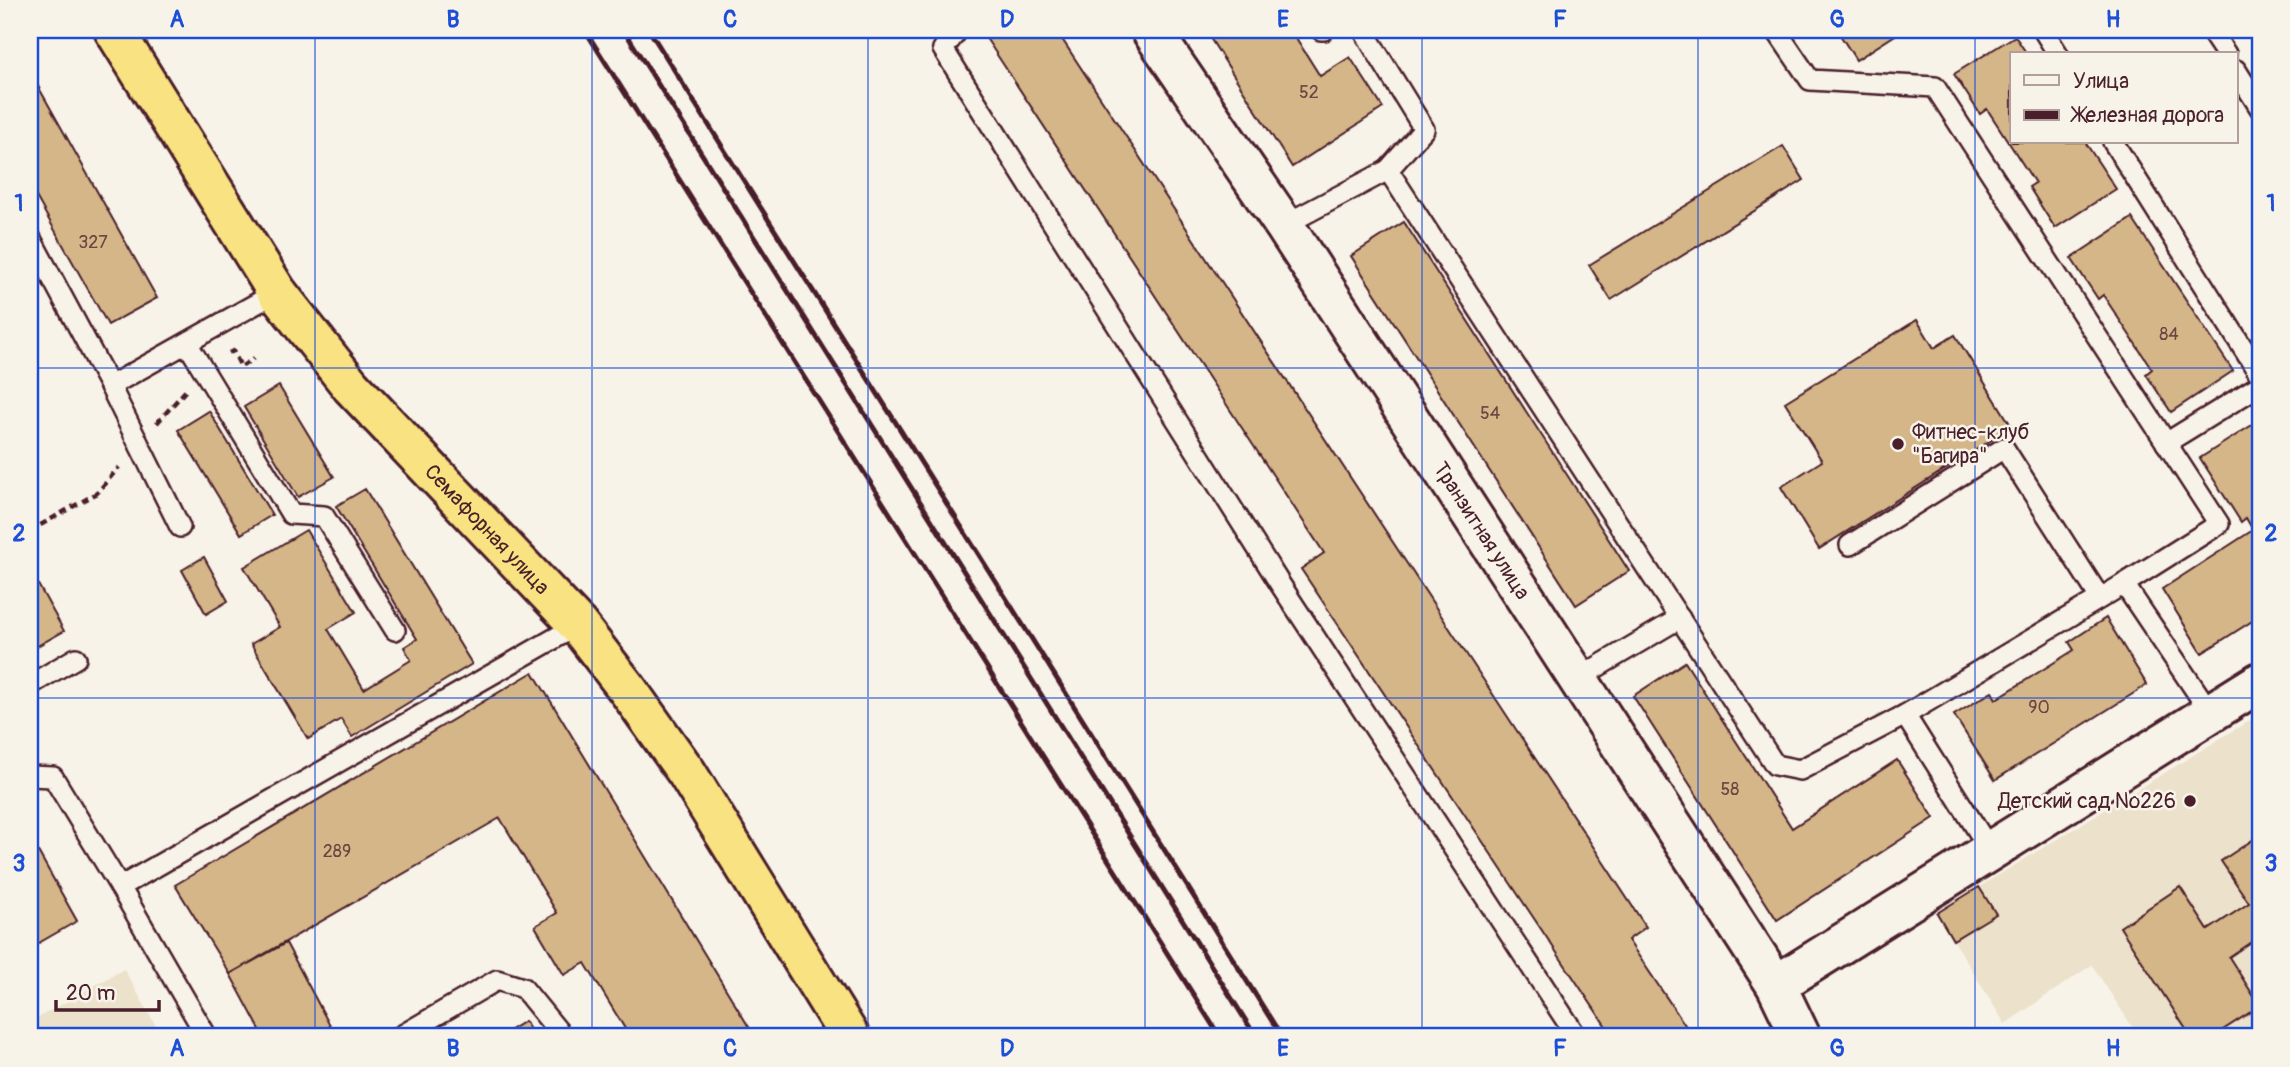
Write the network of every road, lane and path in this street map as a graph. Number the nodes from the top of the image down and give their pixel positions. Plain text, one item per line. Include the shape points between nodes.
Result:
1 (114, 30) edge
2 (958, 30) edge
3 (1151, 30) edge
4 (1363, 30) edge
5 (1776, 30) edge
6 (2043, 30) edge
7 (2210, 30) edge
8 (2057, 52) edge
9 (2225, 52) edge
10 (2238, 73) edge
11 (2260, 108) edge
12 (2114, 144) edge
13 (1388, 170) junction
14 (1284, 225) junction
15 (30, 237) edge
16 (276, 292) junction
17 (187, 343) junction
18 (2260, 375) edge
19 (2260, 385) edge
20 (110, 386) junction
21 (2166, 443) junction
22 (180, 527) dead end
23 (1850, 545) dead end
24 (2124, 584) junction
25 (2100, 598) junction
26 (1680, 618) junction
27 (578, 625) junction
28 (395, 631) dead end
29 (76, 658) dead end
30 (1577, 679) junction
31 (2260, 682) edge
32 (30, 685) edge
33 (2210, 712) junction
34 (1905, 715) junction
35 (30, 776) edge
36 (1990, 850) junction
37 (120, 887) junction
38 (1776, 985) junction
39 (206, 1037) edge
40 (399, 1037) edge
41 (563, 1037) edge
42 (850, 1037) edge
43 (1577, 1037) edge
44 (1801, 1037) edge

1 - 16 highway, Семафорная улица
2 - 43 lane via 943,49 1279,584
3 - 14 street, Транзитная улица
4 - 13 lane via 1424,129
5 - 21 lane via 1810,80 1935,87
6 - 8 lane
7 - 9 lane
10 - 11 lane
12 - 18 lane
13 - 14 lane
13 - 26 lane
14 - 30 street, Транзитная улица
15 - 20 lane
16 - 17 lane
16 - 27 highway, Семафорная улица via 352,386
17 - 20 lane
17 - 28 lane via 291,514 324,516
19 - 21 lane
20 - 22 lane
21 - 24 lane via 2219,524
23 - 25 lane via 2004,448
24 - 25 lane
24 - 33 lane
25 - 34 lane
26 - 30 lane
26 - 34 lane via 1775,765 1800,770
27 - 37 lane
27 - 42 highway, Семафорная улица via 687,773
29 - 32 lane
30 - 38 street, Транзитная улица
31 - 33 street
33 - 36 street
34 - 36 lane
35 - 37 lane via 53,777
36 - 38 street
37 - 39 lane
38 - 44 street, Транзитная улица
40 - 41 lane via 497,980 523,988

